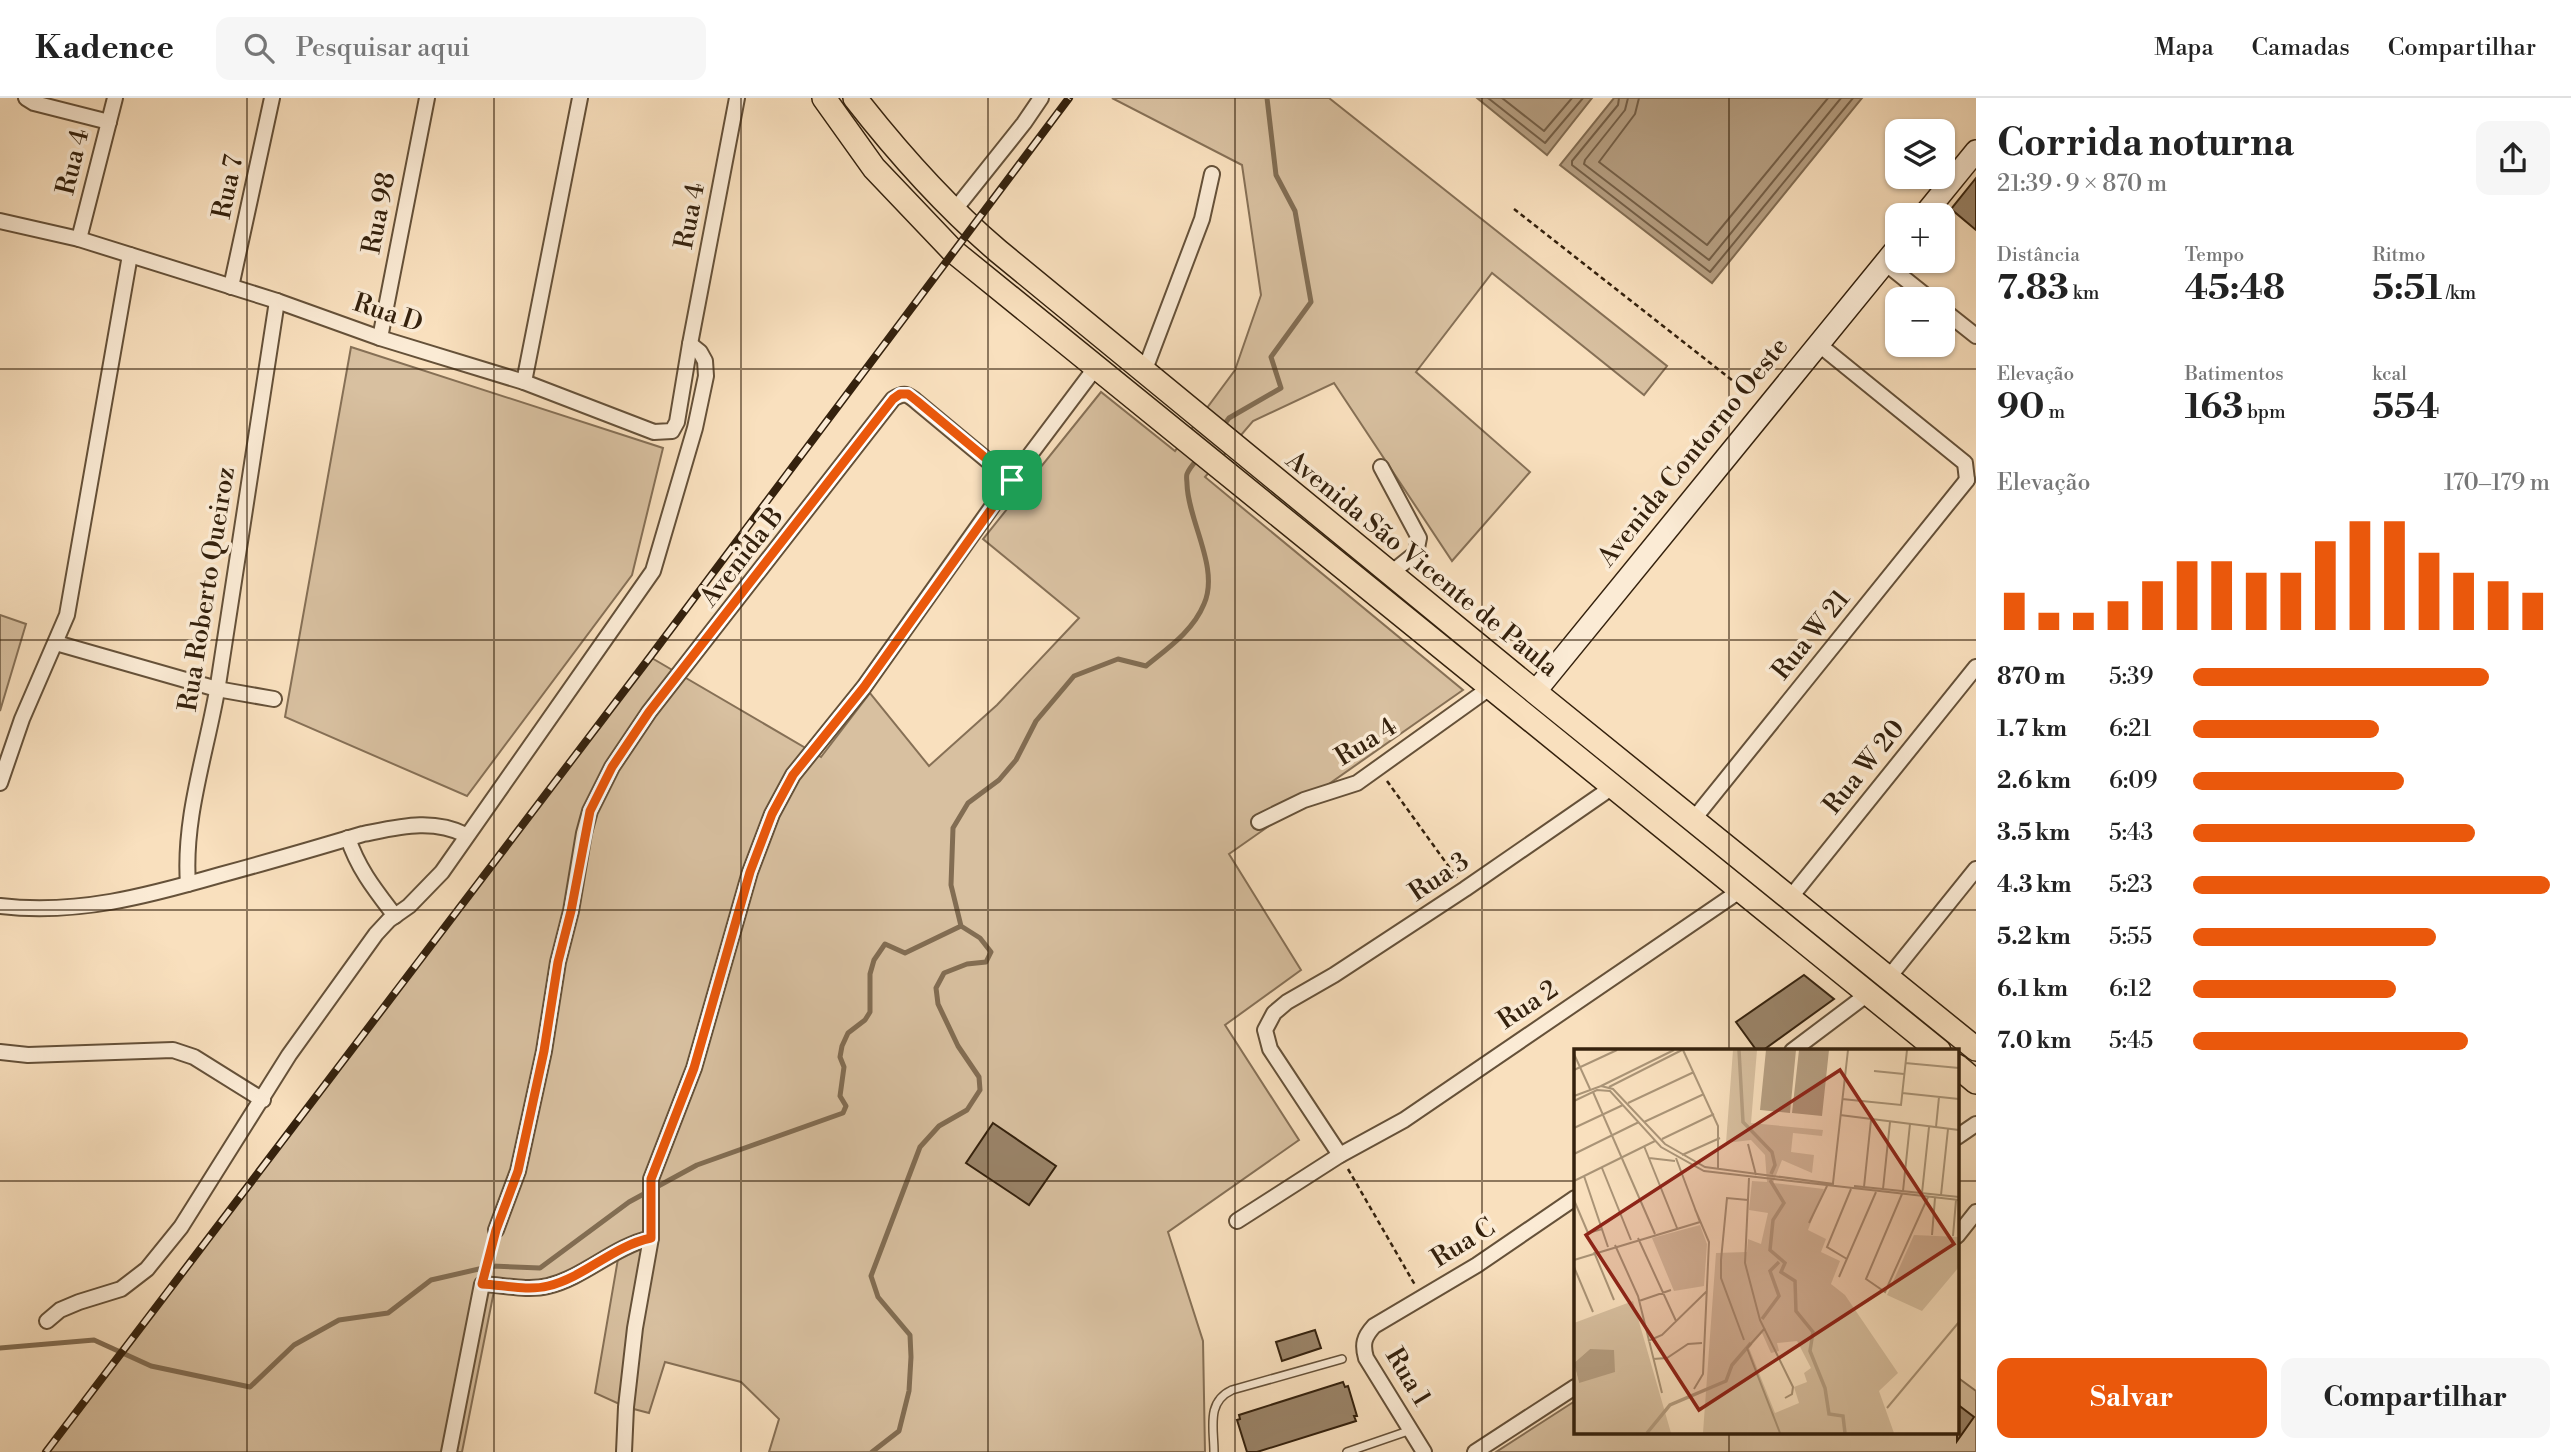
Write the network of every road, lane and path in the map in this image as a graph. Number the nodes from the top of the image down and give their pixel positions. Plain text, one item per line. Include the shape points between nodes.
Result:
1 (26, 98) edge
2 (115, 98) edge
3 (272, 98) edge
4 (427, 98) edge
5 (580, 98) edge
6 (737, 98) edge
7 (824, 98) edge
8 (855, 98) edge
9 (1041, 98) edge
10 (109, 122) junction
11 (1976, 151) edge
12 (1212, 174) dead end
13 (1934, 203) edge
14 (1514, 209) dead end
15 (953, 212) junction
16 (0, 220) edge
17 (79, 239) junction
18 (130, 255) junction
19 (1885, 262) edge
20 (1907, 273) edge
21 (231, 287) junction
22 (1919, 287) edge
23 (277, 301) junction
24 (1955, 319) edge
25 (1976, 336) edge
26 (380, 338) junction
27 (1817, 343) junction
28 (690, 344) junction
29 (1096, 367) junction
30 (1144, 372) junction
31 (524, 382) junction
32 (1766, 407) junction
33 (1381, 467) dead end
34 (1012, 480) junction
35 (1972, 484) edge
36 (1356, 544) junction
37 (1339, 565) junction
38 (1391, 573) junction
39 (56, 643) junction
40 (1976, 667) edge
41 (1491, 687) junction
42 (217, 689) junction
43 (1535, 692) junction
44 (274, 699) dead end
45 (1377, 767) junction
46 (0, 783) edge
47 (1614, 786) junction
48 (1693, 820) junction
49 (1259, 822) dead end
50 (466, 835) junction
51 (348, 838) junction
52 (1976, 869) edge
53 (188, 884) junction
54 (1465, 889) junction
55 (1741, 890) junction
56 (1790, 898) junction
57 (0, 906) edge
58 (396, 916) junction
59 (1889, 977) junction
60 (1868, 993) junction
61 (1795, 1049) edge
62 (1937, 1049) edge
63 (1976, 1049) edge
64 (0, 1052) edge
65 (1958, 1067) edge
66 (1976, 1082) edge
67 (263, 1100) junction
68 (1976, 1124) edge
69 (1958, 1136) edge
70 (1340, 1155) junction
71 (1574, 1199) edge
72 (1976, 1212) edge
73 (1237, 1222) dead end
74 (496, 1230) joint
75 (1958, 1235) edge
76 (651, 1238) junction
77 (482, 1284) junction
78 (1422, 1297) junction
79 (47, 1321) dead end
80 (1374, 1326) joint
81 (1342, 1359) dead end
82 (1574, 1388) edge
83 (1411, 1430) junction
84 (449, 1452) edge
85 (624, 1452) edge
86 (1214, 1452) edge
87 (1348, 1452) edge
88 (1424, 1452) edge
89 (1475, 1452) edge

1 - 10 street
2 - 10 street, Rua 4
3 - 21 street, Rua 7
4 - 26 street, Rua 98
5 - 31 street
6 - 28 street, Rua 4
7 - 29 main road, Avenida São Vicente de Paula via 874,168 935,234
8 - 15 main road, Avenida São Vicente de Paula
9 - 15 street
10 - 17 street, Rua 4
11 - 13 street
12 - 30 street via 1202,219
14 - 32 path
15 - 30 main road, Avenida São Vicente de Paula
16 - 17 street, Rua D
17 - 18 street, Rua D
18 - 21 street, Rua D
18 - 39 street via 67,615
19 - 27 street, Avenida Contorno Oeste
20 - 22 street
21 - 23 street, Rua D
23 - 26 street, Rua D
23 - 42 street, Rua Roberto Queiroz
24 - 25 street
26 - 31 street, Rua D
27 - 32 street, Avenida Contorno Oeste
27 - 35 street via 1965,463
28 - 31 street, Rua D via 672,431 654,432
28 - 50 street via 701,352 706,376 653,571
29 - 34 street
29 - 37 main road, Avenida São Vicente de Paula
30 - 36 main road, Avenida São Vicente de Paula
32 - 43 street, Avenida Contorno Oeste
33 - 38 street via 1419,538 1416,553
34 - 74 street, Avenida B via 908,394 900,394 649,712 612,767 590,811 518,1171
34 - 76 street via 864,687 793,775 772,814 750,872 694,1068 651,1179
35 - 48 street, Rua W 21
36 - 37 main road
36 - 38 main road, Avenida São Vicente de Paula
37 - 41 main road, Avenida São Vicente de Paula
38 - 43 main road, Avenida São Vicente de Paula
39 - 42 street
39 - 46 street via 40,672
40 - 56 street, Rua W 20
41 - 45 street, Rua 4
41 - 47 main road, Avenida São Vicente de Paula
42 - 44 street
42 - 53 street, Rua Roberto Queiroz via 188,830
43 - 48 main road, Avenida São Vicente de Paula
45 - 49 street, Rua 4 via 1357,783 1314,795
45 - 54 path
47 - 54 street, Rua 3
47 - 55 main road, Avenida São Vicente de Paula
48 - 56 main road, Avenida São Vicente de Paula
50 - 51 street via 444,825 422,824
50 - 58 street via 442,872
51 - 53 street
51 - 58 street via 366,879
52 - 59 street
53 - 57 street via 122,901 64,909
54 - 70 street, Rua 3 via 1287,1002 1268,1021 1265,1038 1270,1049
55 - 60 main road, Avenida São Vicente de Paula
55 - 70 street, Rua 2 via 1404,1120
56 - 59 main road, Avenida São Vicente de Paula
58 - 67 street via 376,934 289,1055
59 - 63 main road, Avenida São Vicente de Paula
60 - 61 street
60 - 62 main road, Avenida São Vicente de Paula
64 - 67 street via 173,1050
65 - 66 main road
67 - 79 street via 181,1227 147,1269 121,1289 60,1310
68 - 69 street
70 - 73 street, Rua 2
70 - 78 path
71 - 78 street, Rua C
72 - 75 street
74 - 77 path
76 - 77 street via 631,1242 546,1286
76 - 85 street via 625,1407
77 - 84 street
78 - 80 street, Rua C
80 - 83 street, Rua 1 via 1365,1335 1366,1358
81 - 86 lane via 1221,1395 1213,1414
82 - 89 street
83 - 87 lane
83 - 88 street, Rua 1

